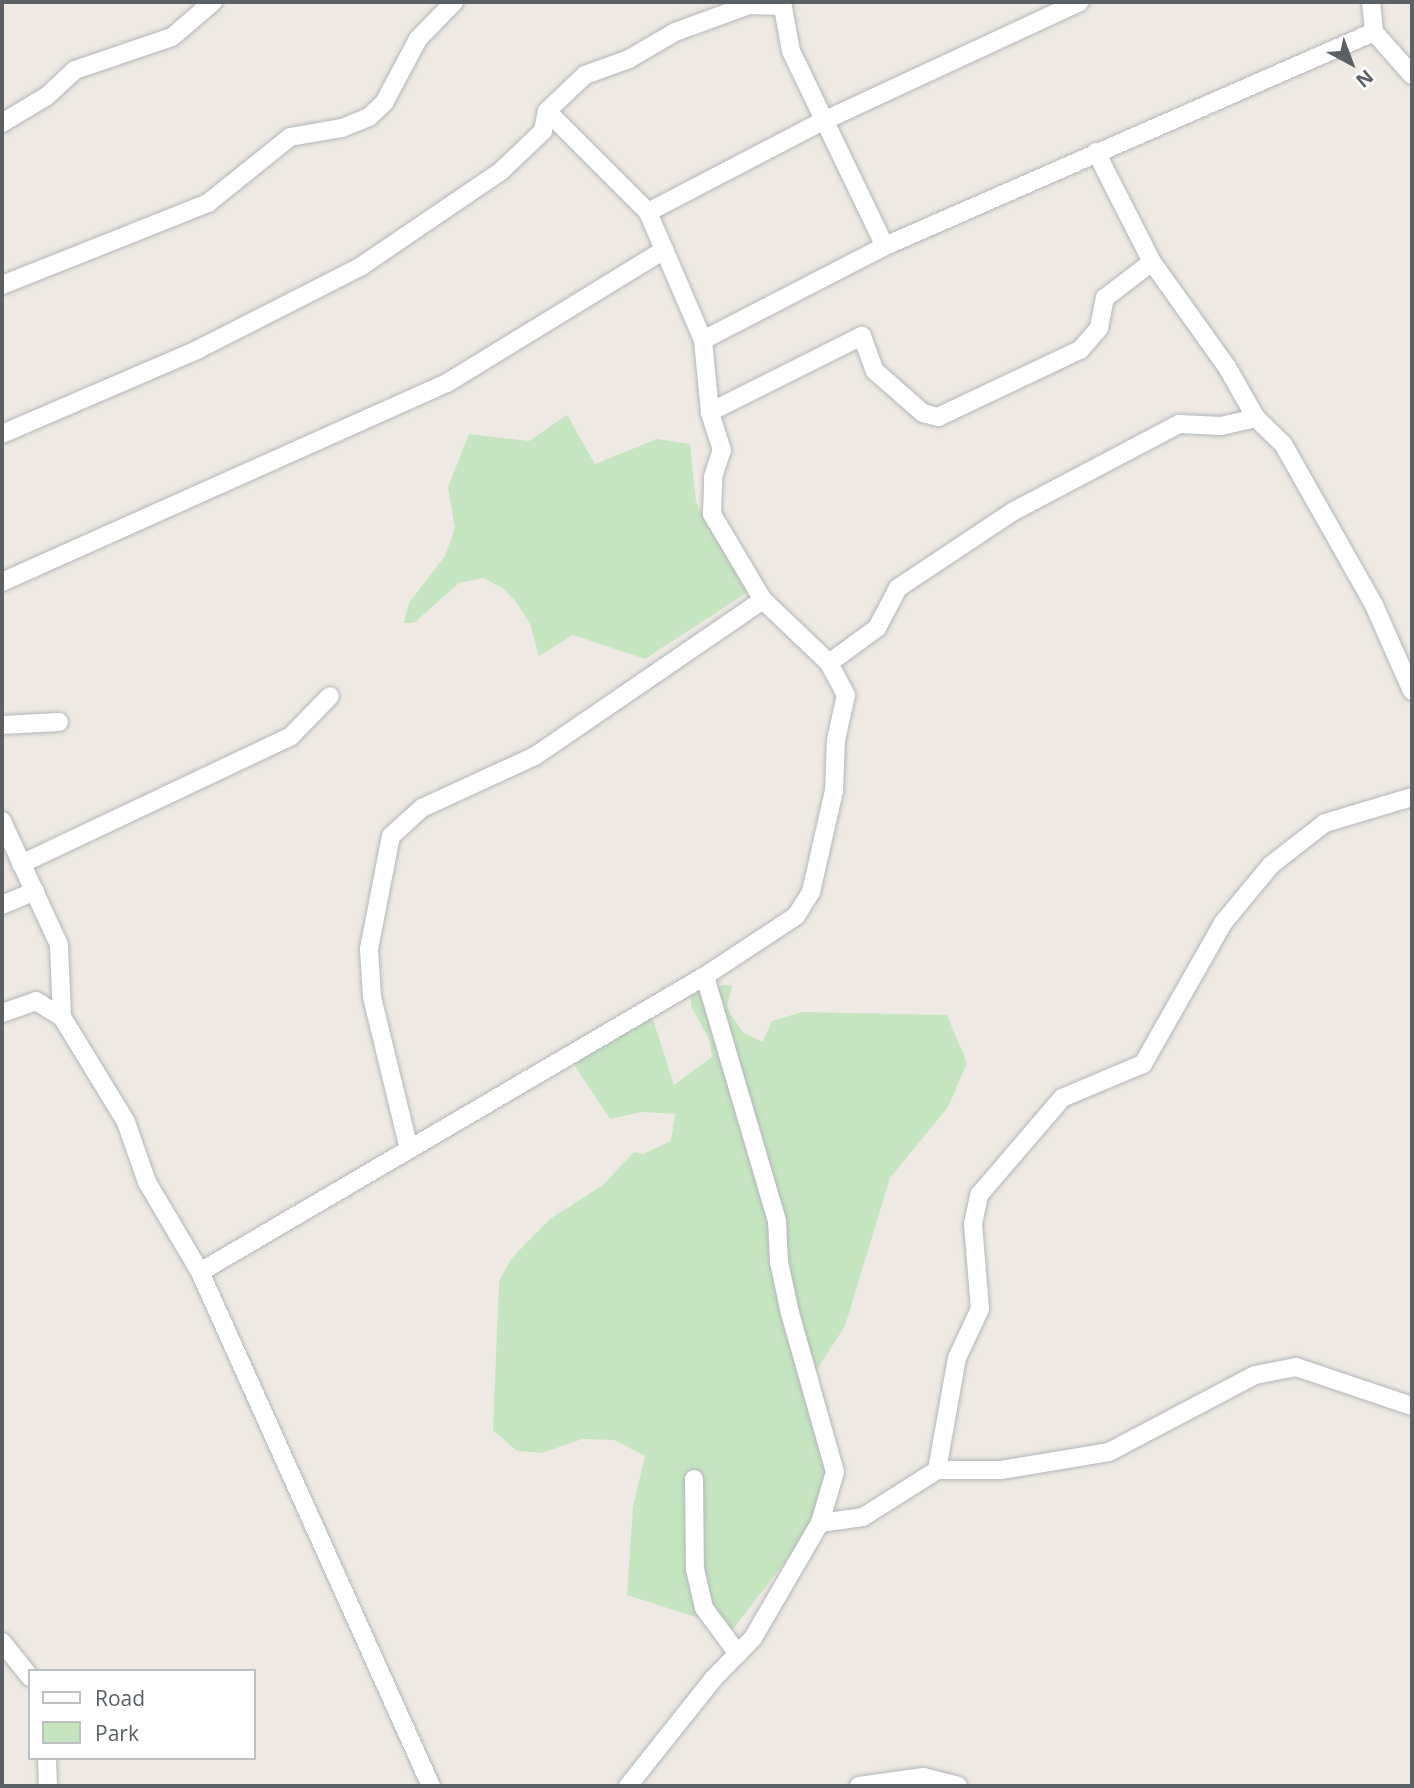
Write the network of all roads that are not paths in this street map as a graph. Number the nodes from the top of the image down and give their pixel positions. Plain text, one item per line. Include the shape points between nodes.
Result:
1 (213, 2) edge
2 (454, 2) edge
3 (1080, 2) edge
4 (1371, 2) edge
5 (780, 4) edge
6 (1374, 32) junction
7 (1412, 75) edge
8 (547, 111) junction
9 (2, 122) edge
10 (821, 122) junction
11 (1096, 152) junction
12 (648, 212) junction
13 (885, 246) junction
14 (664, 250) junction
15 (1152, 262) junction
16 (2, 285) edge
17 (703, 340) junction
18 (710, 412) junction
19 (1256, 418) junction
20 (2, 433) edge
21 (2, 582) edge
22 (764, 600) junction
23 (829, 663) junction
24 (1412, 691) edge
25 (330, 696) dead end
26 (59, 722) dead end
27 (2, 725) edge
28 (1412, 797) edge
29 (2, 821) edge
30 (21, 864) junction
31 (35, 891) junction
32 (2, 905) edge
33 (705, 976) junction
34 (2, 1013) edge
35 (62, 1017) junction
36 (409, 1149) junction
37 (200, 1272) junction
38 (1412, 1406) edge
39 (937, 1470) junction
40 (694, 1479) dead end
41 (820, 1523) junction
42 (2, 1642) edge
43 (737, 1654) junction
44 (28, 1674) edge
45 (47, 1760) edge
46 (48, 1786) edge
47 (431, 1786) edge
48 (628, 1786) edge
49 (859, 1786) edge
50 (958, 1786) edge

1 - 9 street via 173,37 75,70 47,96
2 - 16 street via 418,39 384,103 369,117 342,128 290,137 208,204
3 - 10 street
4 - 6 street
5 - 8 street via 749,5 675,32 628,59 585,75
5 - 10 street via 791,51
6 - 7 street
6 - 11 street
8 - 12 street
8 - 20 street via 543,131 501,171 360,267 199,349
10 - 12 street
10 - 13 street
11 - 13 street
11 - 15 street
12 - 14 street
13 - 17 street
14 - 17 street
14 - 21 street via 447,383
15 - 18 street via 1105,298 1099,328 1080,350 938,418 923,413 875,371 862,336
15 - 19 street via 1227,366
17 - 18 street
18 - 22 street via 722,450 713,477 712,514
19 - 23 street via 1221,426 1178,424 1050,491 898,588 877,628
19 - 24 street via 1283,444 1374,605
22 - 23 street
22 - 36 street via 535,756 422,808 391,836 369,949 372,997
23 - 33 street via 846,695 836,740 834,791 811,892 796,916
25 - 30 street via 290,737
26 - 27 street
28 - 39 street via 1325,823 1271,864 1223,923 1143,1064 1062,1098 979,1195 974,1224 980,1309 957,1358
29 - 30 street
30 - 31 street
31 - 32 street
31 - 35 street via 59,944
33 - 36 street
33 - 41 street via 777,1222 779,1262 790,1312 835,1472
34 - 35 street via 36,1001
35 - 37 street via 126,1122 147,1182
36 - 37 street
37 - 47 street
38 - 39 street via 1296,1367 1255,1375 1109,1451 1014,1469
39 - 41 street via 863,1517
40 - 43 street via 695,1569 704,1608
41 - 43 street via 753,1638
42 - 44 street
43 - 48 street
45 - 46 street
49 - 50 street via 923,1777

